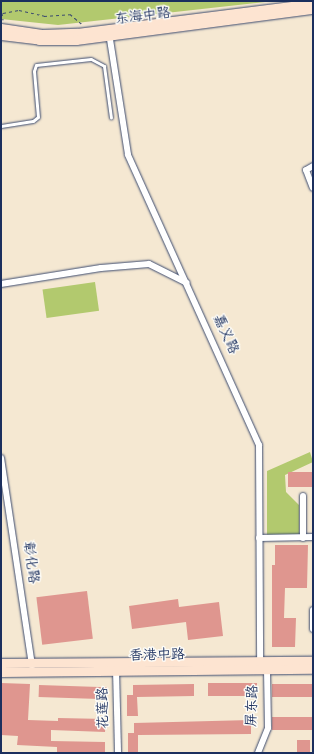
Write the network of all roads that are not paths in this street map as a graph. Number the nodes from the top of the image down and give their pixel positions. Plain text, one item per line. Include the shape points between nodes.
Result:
1 (313, 3) edge
2 (313, 9) edge
3 (1, 30) edge
4 (109, 33) junction
5 (111, 118) dead end
6 (1, 126) edge
7 (313, 166) edge
8 (313, 188) edge
9 (187, 283) junction
10 (1, 284) edge
11 (1, 458) edge
12 (303, 496) dead end
13 (313, 537) edge
14 (259, 538) junction
15 (303, 538) junction
16 (313, 610) edge
17 (313, 630) edge
18 (260, 661) junction
19 (313, 661) edge
20 (1, 663) edge
21 (32, 667) junction
22 (116, 667) junction
23 (313, 669) edge
24 (267, 670) junction
25 (1, 672) edge
26 (118, 753) edge
27 (258, 753) edge

1 - 4 main road, 东海中路
2 - 4 main road, 东海中路
3 - 4 main road, 东海中路 via 42,34
3 - 4 main road, 东海中路 via 59,41
4 - 9 street, 嘉义路 via 128,155
5 - 6 lane via 104,66 91,59 36,65 34,71 38,117 31,122
7 - 8 street via 306,170
9 - 10 street via 149,264 101,268
9 - 14 street, 嘉义路 via 257,440 260,457
11 - 21 street, 彰化路
12 - 15 street
13 - 15 street
14 - 15 street
14 - 18 street, 嘉义路
16 - 17 street
18 - 19 main road, 香港中路
18 - 22 main road, 香港中路
18 - 24 street, 屏东路
20 - 21 main road, 香港中路
21 - 22 main road, 香港中路
21 - 25 main road, 香港中路
22 - 24 main road, 香港中路
22 - 26 street, 花莲路
23 - 24 main road, 香港中路
24 - 27 street, 屏东路 via 268,728

